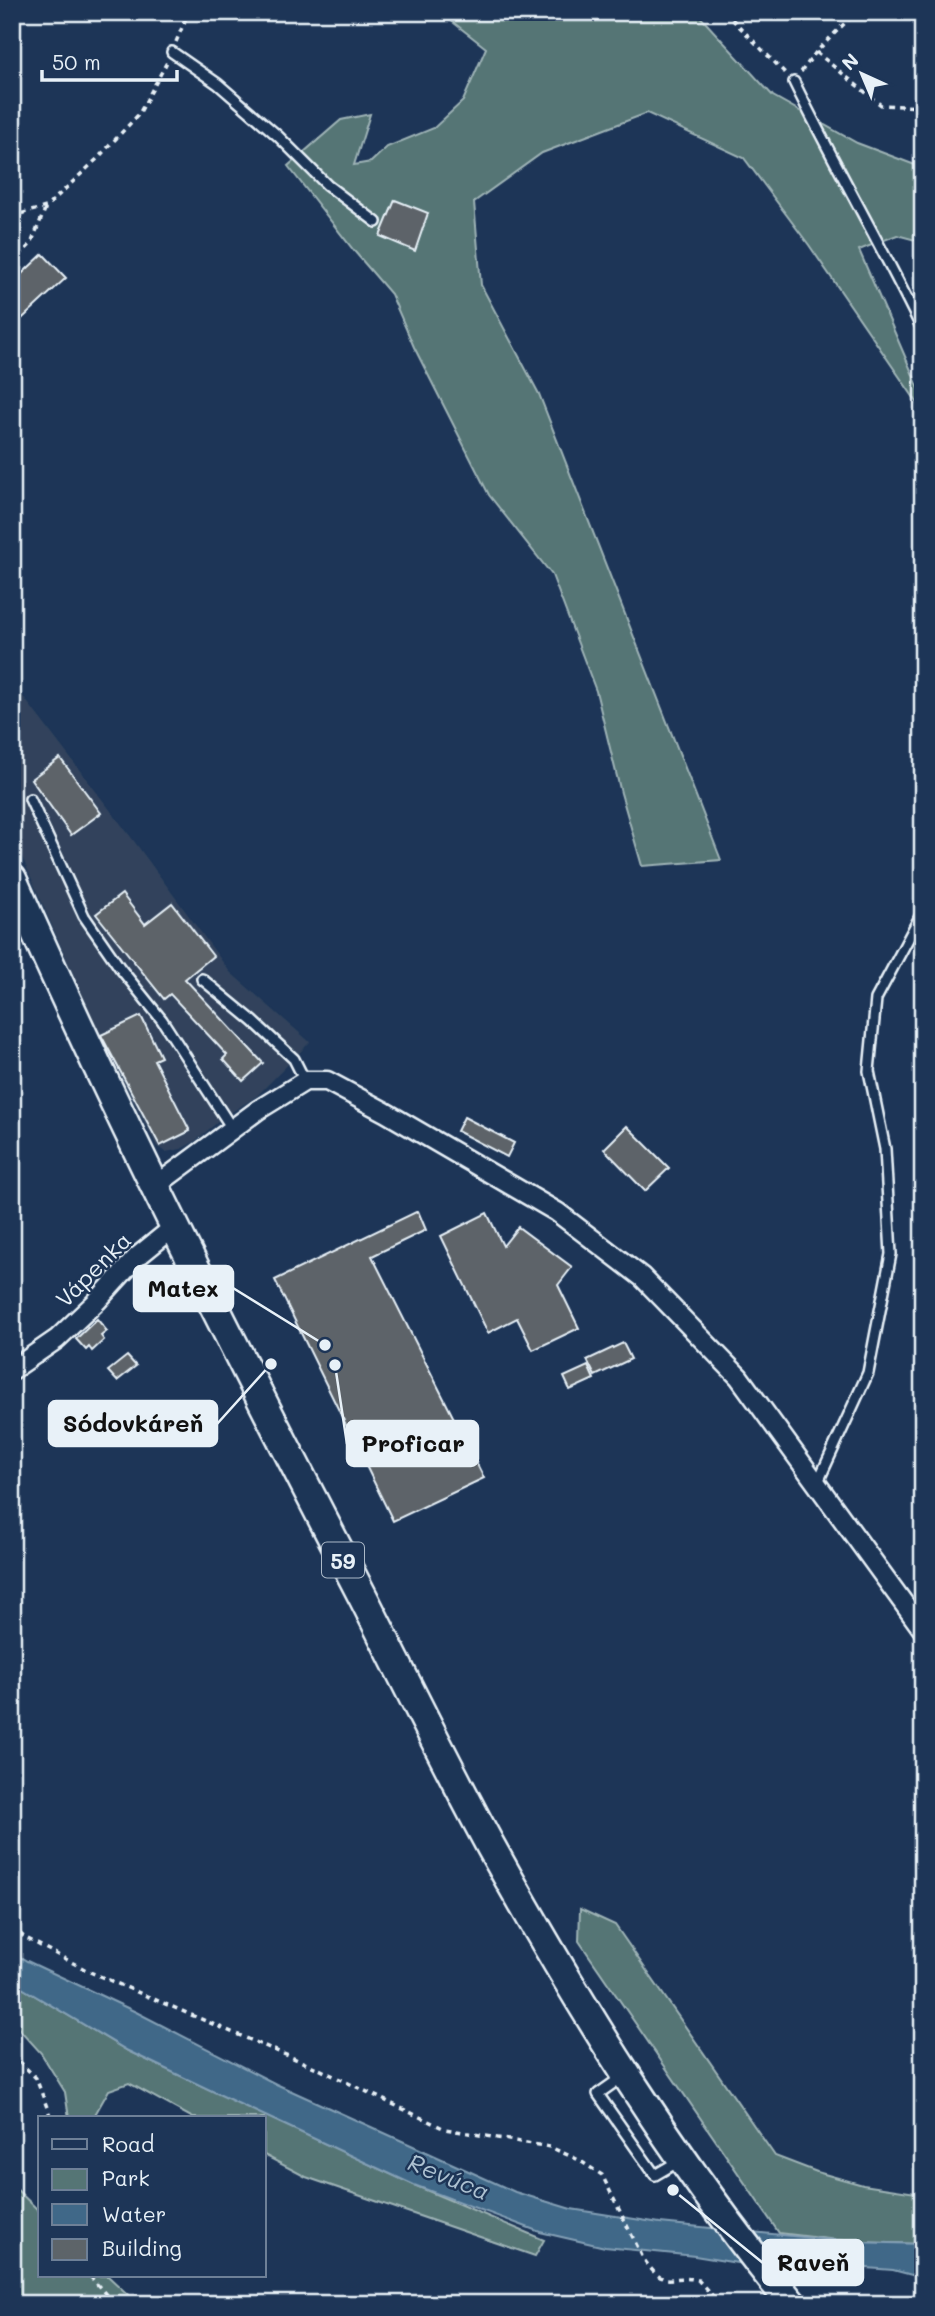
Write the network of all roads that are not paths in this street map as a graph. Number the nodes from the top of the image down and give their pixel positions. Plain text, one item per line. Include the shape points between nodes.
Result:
1 (172, 52) road end
2 (794, 82) road end
3 (376, 222) dead end
4 (923, 331) edge
5 (30, 799) dead end
6 (12, 879) edge
7 (923, 911) edge
8 (202, 979) dead end
9 (305, 1081) junction
10 (233, 1130) junction
11 (154, 1187) junction
12 (174, 1227) junction
13 (12, 1370) edge
14 (817, 1484) junction
15 (923, 1630) edge
16 (787, 2298) edge

1 - 3 lane via 218,84 327,185
2 - 4 lane
5 - 10 lane via 84,916 162,1020
6 - 11 main road, 59
7 - 14 lane via 877,999 869,1071 885,1149 891,1254 868,1373
8 - 9 lane via 294,1059
9 - 10 street
9 - 14 street via 327,1081 557,1212 642,1277 739,1377
10 - 11 street
11 - 12 main road, 59
12 - 13 street, Vápenka via 57,1339
12 - 16 main road, 59 via 488,1842 550,1951 684,2158
14 - 15 street

